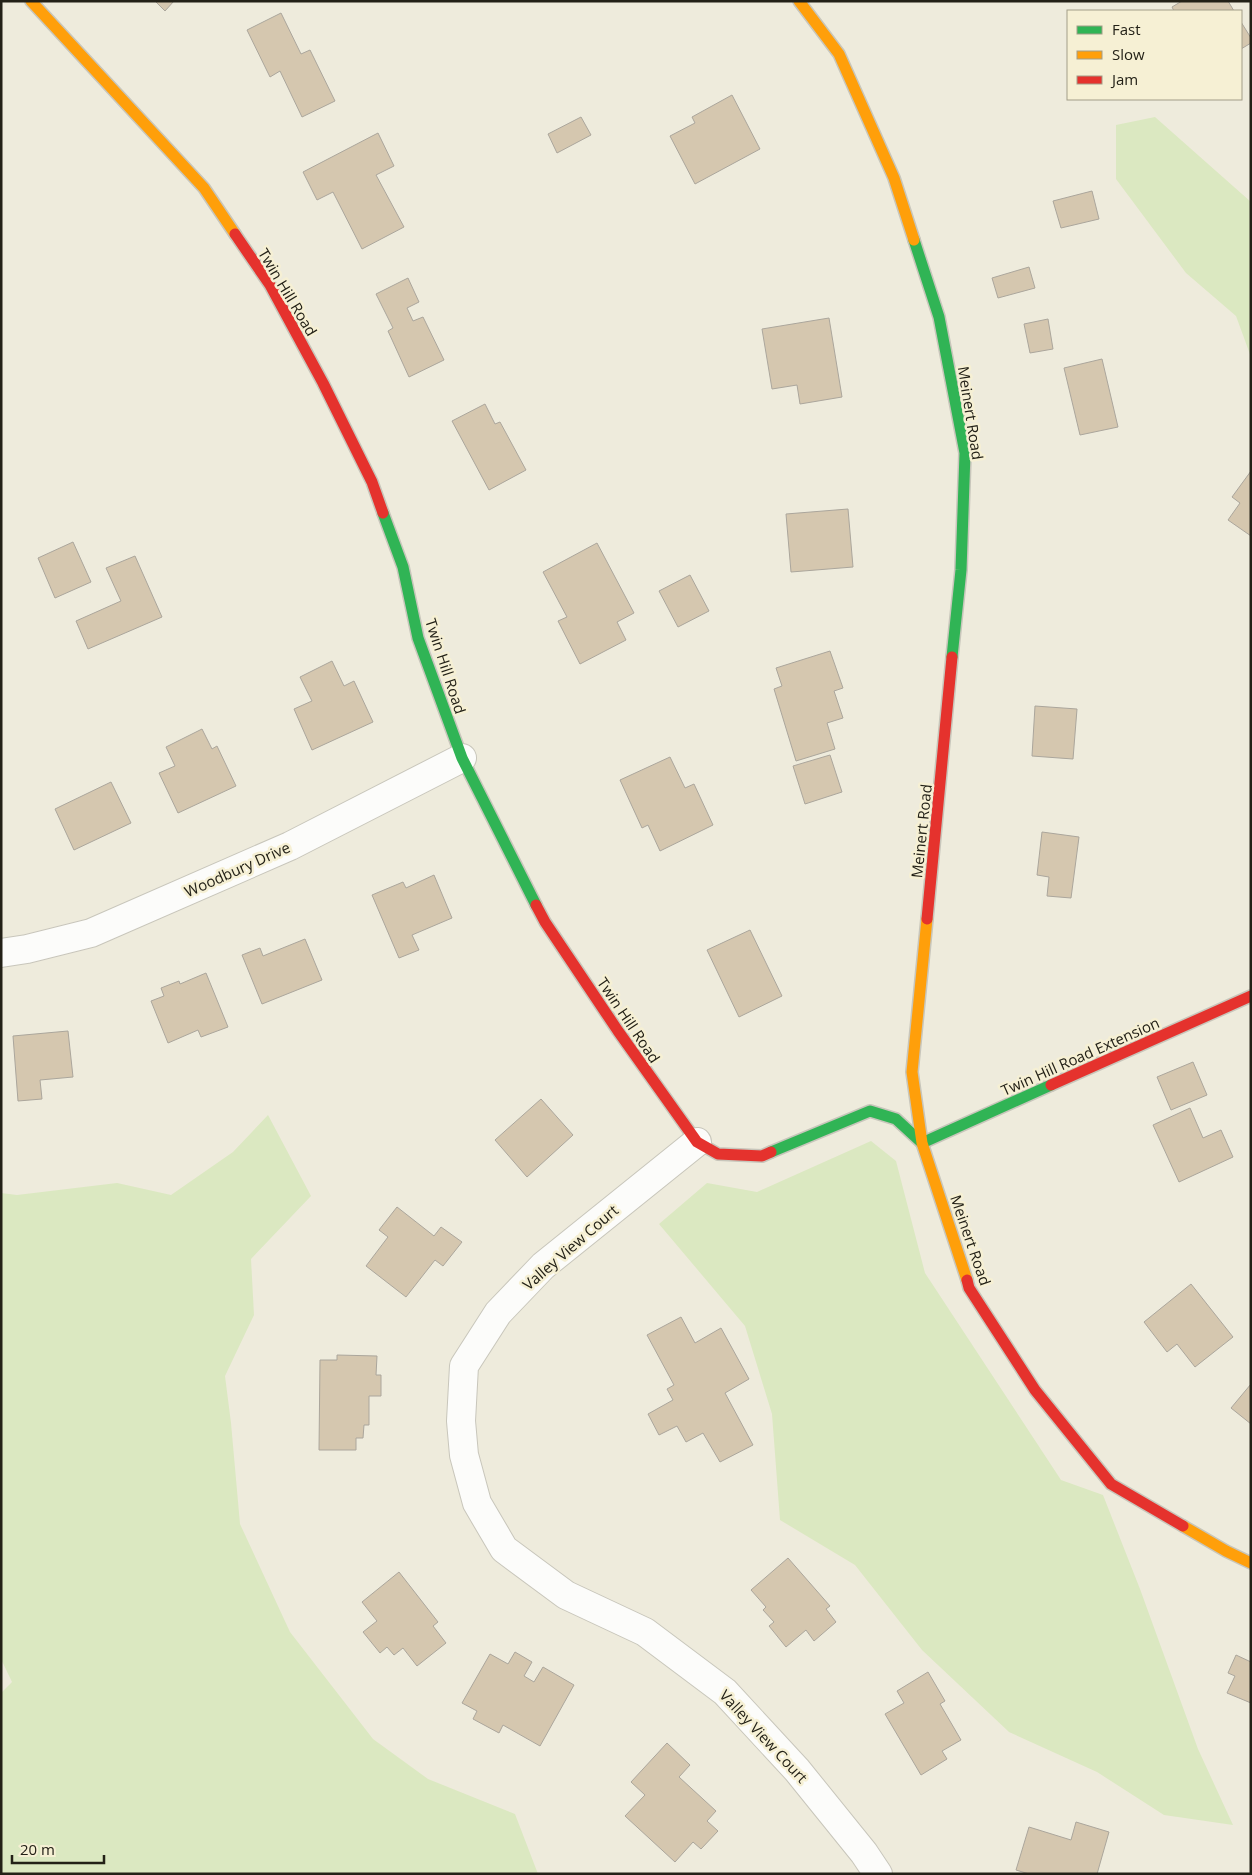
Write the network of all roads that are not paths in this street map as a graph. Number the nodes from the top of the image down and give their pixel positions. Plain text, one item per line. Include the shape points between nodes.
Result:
1 (31, 1) edge
2 (799, 1) edge
3 (462, 758) junction
4 (1, 953) edge
5 (1251, 996) edge
6 (697, 1142) junction
7 (922, 1143) junction
8 (1251, 1563) edge
9 (878, 1874) edge

1 - 3 street, Twin Hill Road via 204,188 270,285 324,383 372,482 404,567 418,638
2 - 7 street, Meinert Road via 839,54 894,178 939,317 965,453 961,570 912,1072
3 - 4 street, Woodbury Drive via 290,846 91,933
3 - 6 street, Twin Hill Road via 545,922
5 - 7 street, Twin Hill Road Extension
6 - 7 street, Twin Hill Road via 718,1154 762,1156 870,1111 896,1119
6 - 9 street, Valley View Court via 543,1266 498,1313 464,1366 461,1421 464,1455 477,1503 504,1549 566,1594 644,1632 725,1692 797,1770
7 - 8 street, Meinert Road via 969,1288 1035,1390 1111,1484 1226,1552

